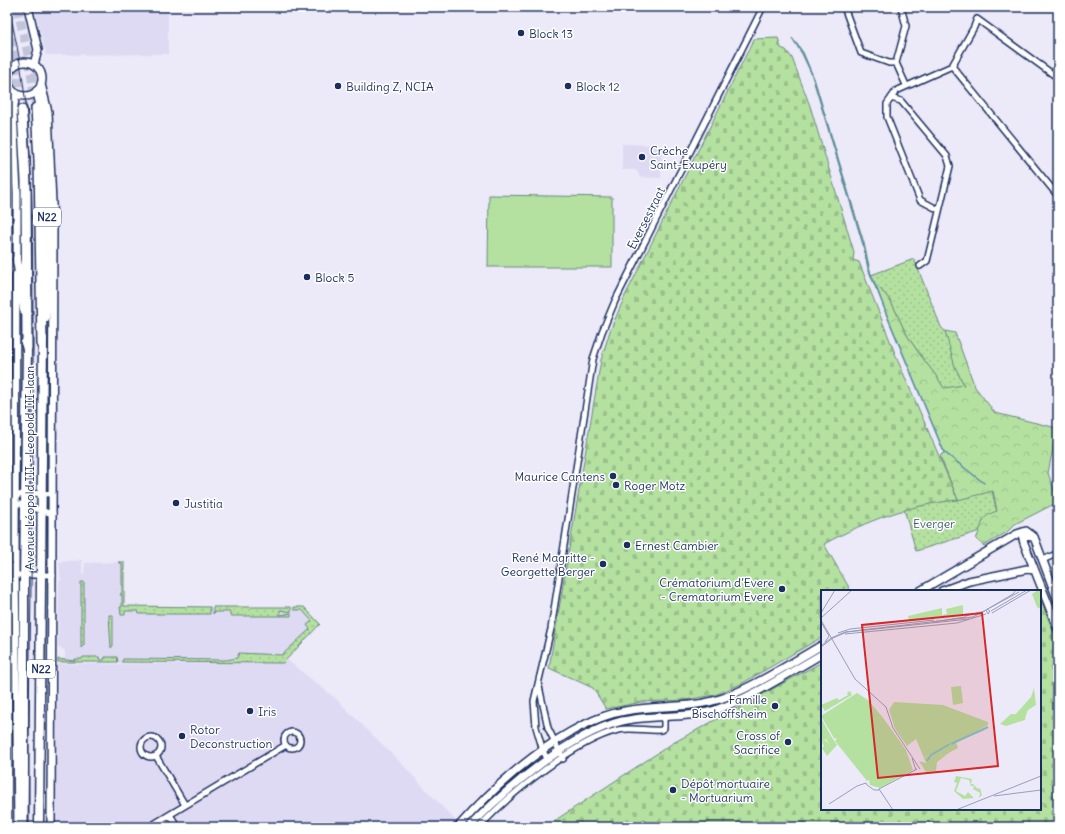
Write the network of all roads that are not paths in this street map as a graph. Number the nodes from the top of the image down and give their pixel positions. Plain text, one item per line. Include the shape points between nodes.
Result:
1 (28, 7) edge
2 (763, 7) edge
3 (844, 7) edge
4 (901, 7) edge
5 (896, 63) junction
6 (34, 64) junction
7 (9, 65) edge
8 (952, 66) junction
9 (1058, 78) edge
10 (906, 85) junction
11 (39, 88) junction
12 (16, 93) junction
13 (891, 98) junction
14 (36, 108) tunnel mouth
15 (22, 110) tunnel mouth
16 (1058, 196) edge
17 (939, 210) junction
18 (17, 259) junction
19 (920, 266) dead end
20 (42, 344) junction
21 (27, 348) junction
22 (42, 438) junction
23 (54, 456) junction
24 (26, 493) junction
25 (42, 494) junction
26 (52, 494) junction
27 (16, 499) junction
28 (26, 506) junction
29 (42, 511) junction
30 (52, 514) junction
31 (52, 525) junction
32 (42, 537) junction
33 (1034, 537) junction
34 (1058, 552) edge
35 (1043, 560) junction
36 (1034, 570) junction
37 (16, 575) junction
38 (25, 575) junction
39 (41, 575) junction
40 (53, 575) junction
41 (1052, 586) junction
42 (922, 590) edge
43 (944, 590) edge
44 (1044, 590) junction
45 (1058, 601) edge
46 (1058, 628) edge
47 (821, 646) edge
48 (821, 655) edge
49 (539, 682) junction
50 (664, 708) junction
51 (664, 717) junction
52 (554, 743) junction
53 (286, 745) dead end
54 (543, 751) junction
55 (156, 756) junction
56 (561, 756) junction
57 (548, 760) junction
58 (185, 805) junction
59 (170, 814) junction
60 (18, 827) edge
61 (24, 827) edge
62 (39, 827) edge
63 (51, 827) edge
64 (149, 827) edge
65 (178, 827) edge
66 (458, 827) edge
67 (469, 827) edge
68 (479, 827) edge

1 - 6 street via 38,50
2 - 49 street, Eversestraat via 615,301 596,350 551,628
3 - 5 street via 861,53
4 - 5 street via 906,23
5 - 10 street
6 - 7 street via 23,62
6 - 11 street via 42,75
7 - 12 street via 8,83
8 - 9 street via 977,19
8 - 10 street
8 - 16 street
10 - 13 street via 896,91
11 - 12 street via 24,96
11 - 20 main road, N22 via 43,117 48,286
11 - 23 street via 48,112 52,180
12 - 18 street via 12,112 17,193
13 - 17 street via 886,109 887,117 920,200
13 - 17 street via 900,101 947,156 950,166
14 - 20 highway, Avenue Léopold III - Leopold III-laan via 40,173
15 - 21 highway, Avenue Léopold III - Leopold III-laan via 26,181
17 - 19 street via 927,261
18 - 21 main road via 24,310 23,338
18 - 27 street
20 - 22 main road, Avenue Léopold III - Leopold III-laan
21 - 24 main road, Avenue Léopold III - Leopold III-laan
22 - 23 street
22 - 25 main road, Avenue Léopold III - Leopold III-laan
23 - 26 street
24 - 25 street
24 - 27 street
24 - 28 main road, Avenue Léopold III - Leopold III-laan / N22
25 - 26 street
25 - 29 main road, Avenue Léopold III - Leopold III-laan / N22
26 - 30 street
27 - 28 street
27 - 37 street
28 - 29 street
28 - 38 main road, Avenue Léopold III - Leopold III-laan / N22
29 - 30 street
29 - 32 main road, Avenue Léopold III - Leopold III-laan / N22
30 - 31 street
31 - 32 street
31 - 40 street
32 - 39 main road, Avenue Léopold III - Leopold III-laan / N22
33 - 35 street
33 - 36 street via 1027,536 1023,540
33 - 42 street via 1026,531 1017,534
34 - 35 street
35 - 41 street
36 - 43 street via 1027,568 969,580
36 - 44 street
37 - 38 street
37 - 60 street
38 - 39 street
38 - 61 main road, Avenue Léopold III - Leopold III-laan / N22
39 - 40 street
39 - 62 main road, Avenue Léopold III - Leopold III-laan / N22
40 - 63 street
41 - 44 street
41 - 45 street
44 - 46 street
47 - 50 street via 724,697 694,705
48 - 51 street via 732,704 696,714
49 - 52 street via 545,717
49 - 54 street, Eversestraat via 534,710
50 - 51 street
50 - 52 street via 638,709 606,716
51 - 56 street via 637,718 612,724 593,733
51 - 56 street via 664,728 660,730 614,731
52 - 54 street
52 - 56 street
53 - 58 street
54 - 57 street, Eversestraat
54 - 66 street via 489,795
55 - 55 street via 149,758 141,752 144,739 154,737 159,741 160,751
55 - 58 street
56 - 57 street
56 - 68 street
57 - 67 street via 516,783
58 - 59 street
59 - 64 street
59 - 65 street

